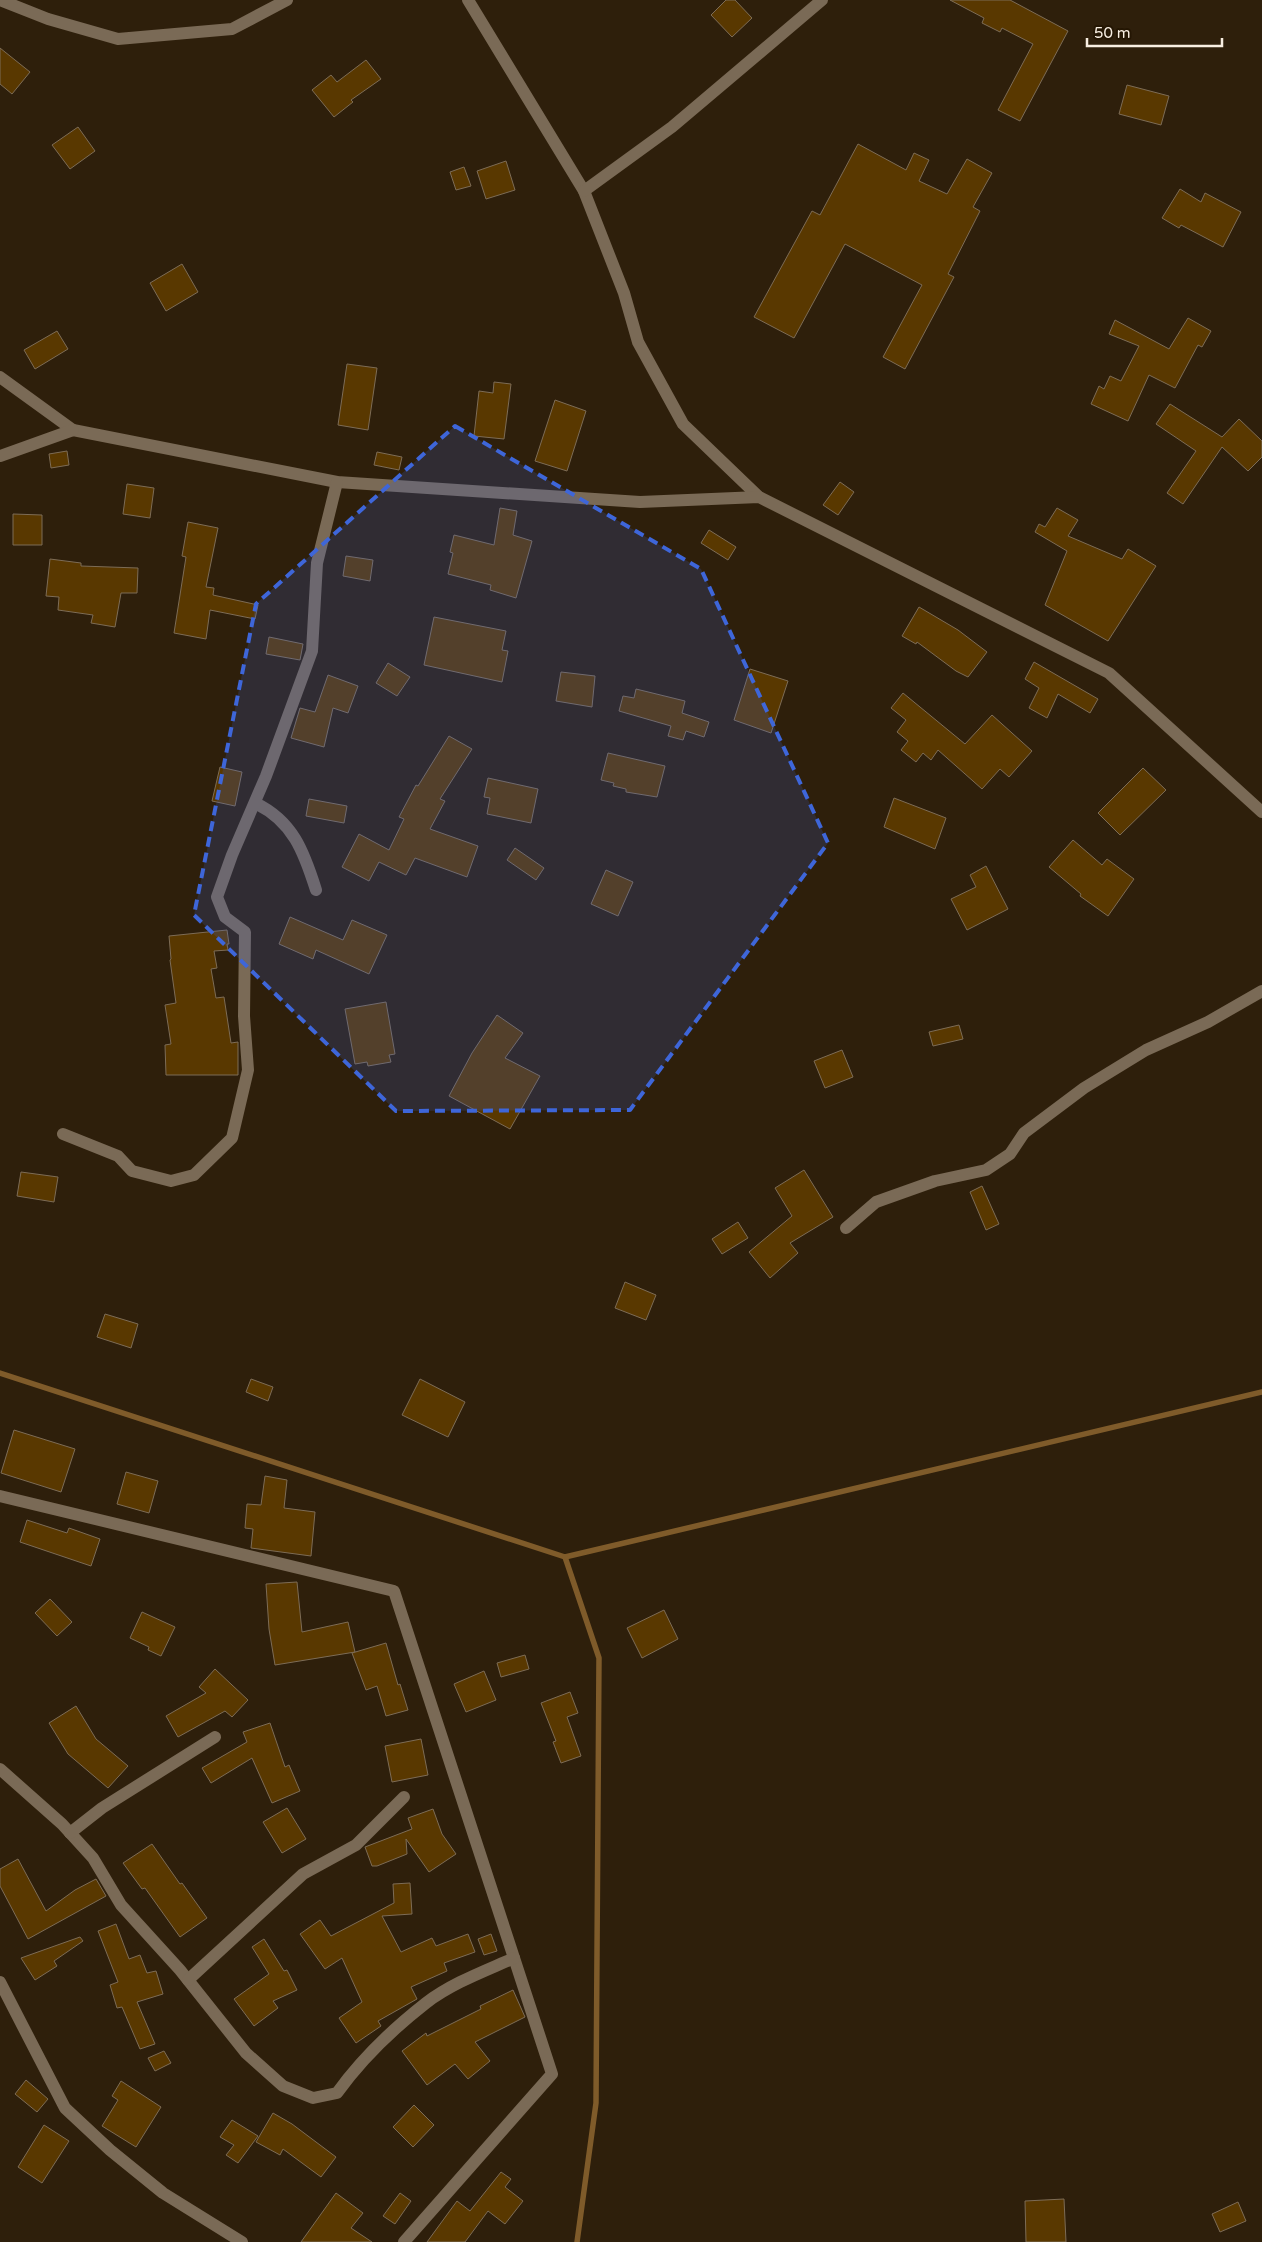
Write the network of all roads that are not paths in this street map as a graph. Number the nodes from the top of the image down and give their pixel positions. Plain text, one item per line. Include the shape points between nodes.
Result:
1 (0, 0) edge
2 (287, 0) edge
3 (468, 0) edge
4 (822, 0) edge
5 (584, 191) junction
6 (0, 377) edge
7 (73, 430) junction
8 (0, 456) edge
9 (337, 482) junction
10 (759, 497) junction
11 (255, 803) junction
12 (1262, 812) edge
13 (316, 890) dead end
14 (1262, 991) edge
15 (63, 1134) dead end
16 (846, 1228) dead end
17 (0, 1496) edge
18 (216, 1737) dead end
19 (0, 1769) edge
20 (404, 1797) dead end
21 (70, 1833) junction
22 (514, 1958) junction
23 (188, 1980) junction
24 (0, 1982) edge
25 (242, 2242) edge
26 (404, 2242) edge

1 - 2 street via 48,19 118,39 232,29
3 - 5 street
4 - 5 street via 672,127
5 - 10 street via 624,293 638,342 683,424
6 - 7 street
7 - 8 street
7 - 9 street
9 - 10 street via 640,502
9 - 11 street via 317,563 312,651
10 - 12 street via 1108,673
11 - 13 street via 286,824 306,858
11 - 15 street via 217,897 225,916 245,932 244,1016 248,1070 232,1138 194,1175 172,1181 132,1171 118,1156
14 - 16 street via 1208,1022 1146,1050 1084,1088 1024,1134 1010,1154 986,1170 935,1181 876,1202
17 - 22 street via 394,1591
18 - 21 street via 102,1808
19 - 21 street
20 - 23 street via 356,1845 303,1874
21 - 23 street via 93,1858 121,1905
22 - 23 street via 427,2002 352,2072 337,2093 313,2098 283,2086 246,2053
22 - 26 street via 552,2074
24 - 25 street via 65,2108 163,2193

